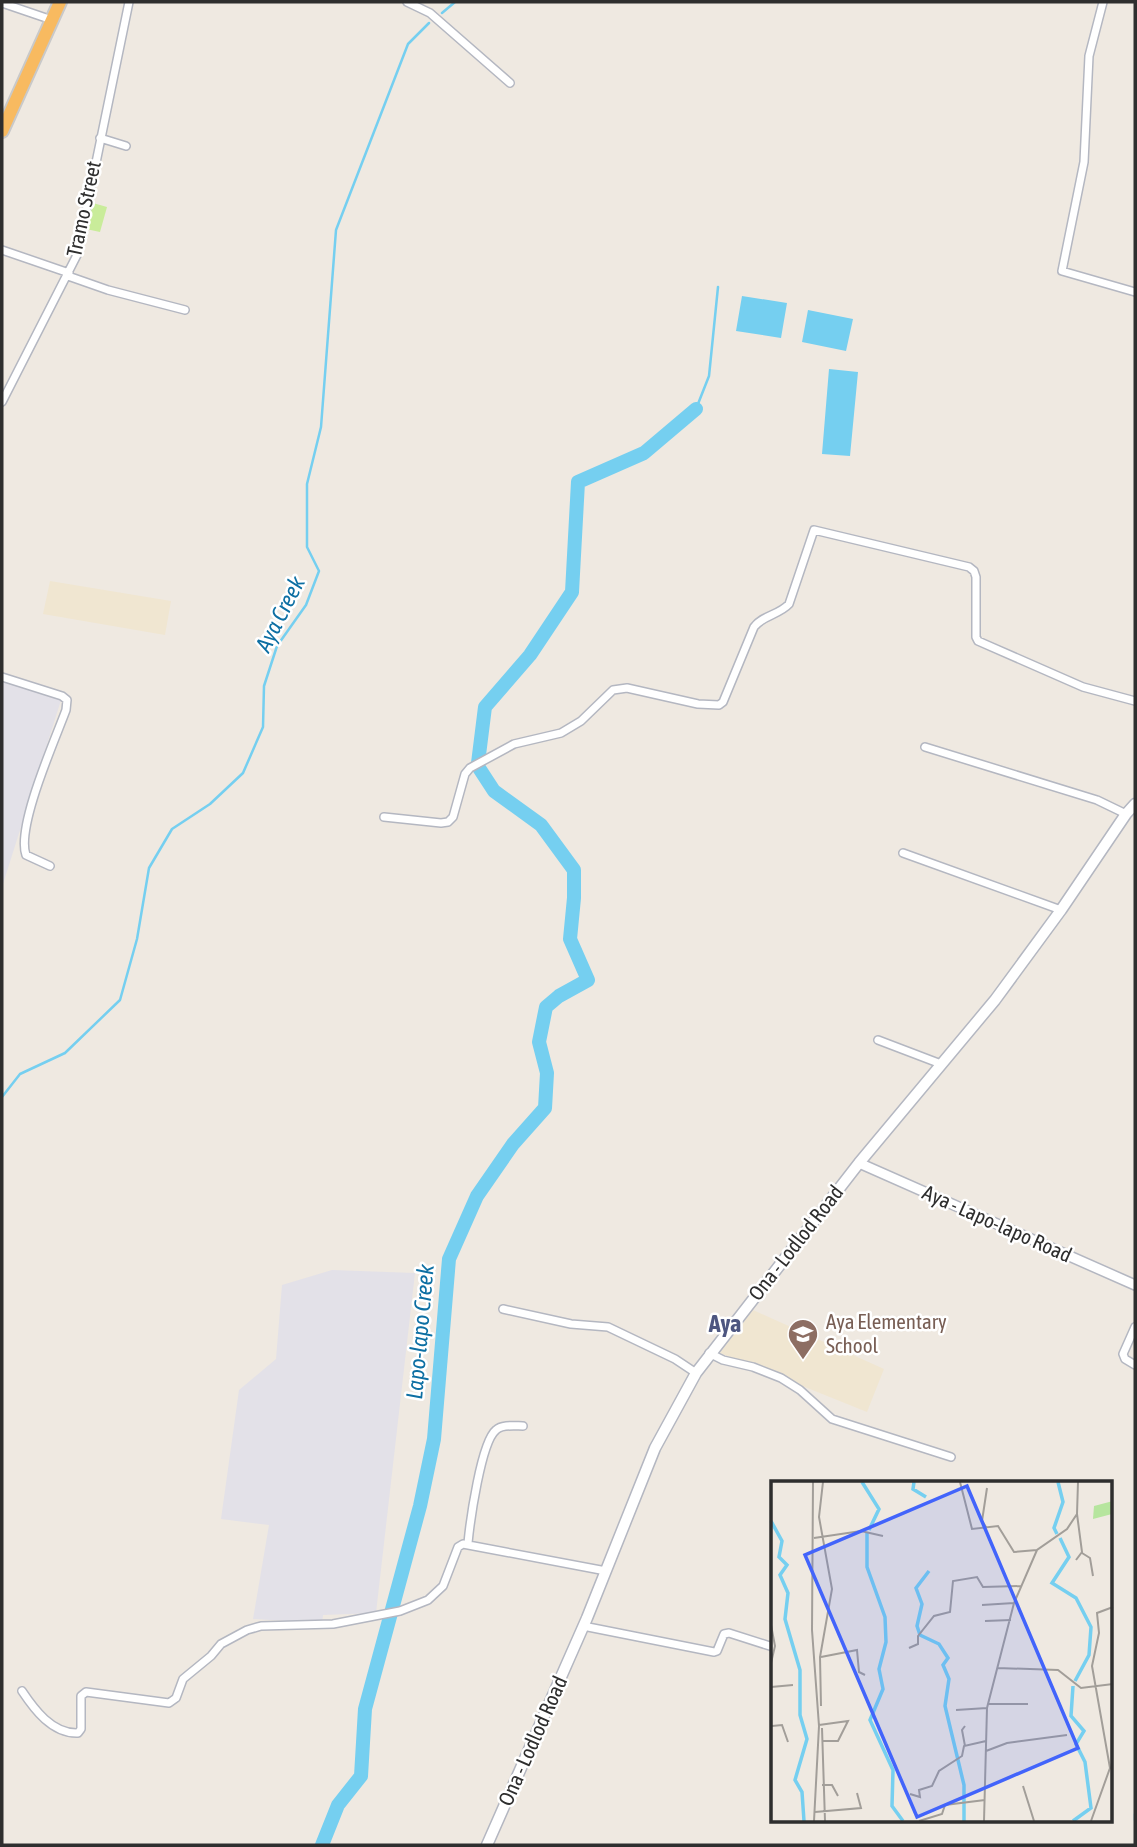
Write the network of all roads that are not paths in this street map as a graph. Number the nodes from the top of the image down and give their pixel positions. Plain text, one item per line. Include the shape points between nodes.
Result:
1 (60, 2) edge
2 (129, 2) edge
3 (407, 2) edge
4 (1103, 2) edge
5 (2, 3) edge
6 (52, 20) junction
7 (510, 83) dead end
8 (2, 131) edge
9 (100, 138) junction
10 (126, 146) dead end
11 (2, 250) edge
12 (69, 274) junction
13 (1135, 292) edge
14 (185, 310) dead end
15 (2, 402) edge
16 (2, 677) edge
17 (1135, 701) edge
18 (925, 747) dead end
19 (1135, 804) edge
20 (1126, 814) junction
21 (384, 817) dead end
22 (903, 853) dead end
23 (50, 866) dead end
24 (1061, 910) junction
25 (878, 1040) dead end
26 (941, 1064) junction
27 (859, 1163) junction
28 (1135, 1285) edge
29 (503, 1309) dead end
30 (1135, 1327) edge
31 (709, 1353) junction
32 (1135, 1364) edge
33 (695, 1373) junction
34 (523, 1426) dead end
35 (951, 1457) dead end
36 (467, 1543) junction
37 (607, 1571) junction
38 (583, 1626) junction
39 (771, 1646) edge
40 (22, 1691) dead end
41 (487, 1845) edge

1 - 6 highway
2 - 9 street, Tramo Street
3 - 7 street via 430,13
4 - 13 street via 1089,56 1084,162 1062,271
5 - 6 street
6 - 8 highway
9 - 10 street
9 - 12 street, Tramo Street via 77,255
11 - 12 street
12 - 14 street via 108,290
12 - 15 street, Tramo Street
16 - 23 street via 66,700 23,836 26,855
17 - 21 street via 1083,687 978,642 976,577 969,567 814,530 789,604 754,627 719,705 627,688 613,691 561,733 514,744 470,768 448,822
18 - 20 street via 1097,800
19 - 20 main road, Ona - Lodlod Road
20 - 24 main road, Ona - Lodlod Road
22 - 24 street
24 - 26 main road, Ona - Lodlod Road
25 - 26 street
26 - 27 main road, Ona - Lodlod Road
27 - 28 street, Aya - Lapo-lapo Road
27 - 31 main road, Ona - Lodlod Road
29 - 33 street via 608,1327
30 - 32 street via 1124,1354
31 - 33 main road, Ona - Lodlod Road
31 - 35 street via 781,1378 832,1419
33 - 37 main road, Ona - Lodlod Road via 655,1448
34 - 36 street via 495,1430 489,1440
36 - 37 street
36 - 40 street via 458,1547 443,1586 428,1600 400,1611 333,1624 247,1630 221,1644 183,1679 176,1698 169,1703 86,1692 81,1696 82,1729 71,1733 38,1715
37 - 38 main road, Ona - Lodlod Road
38 - 39 street via 714,1652 729,1633
38 - 41 main road, Ona - Lodlod Road

